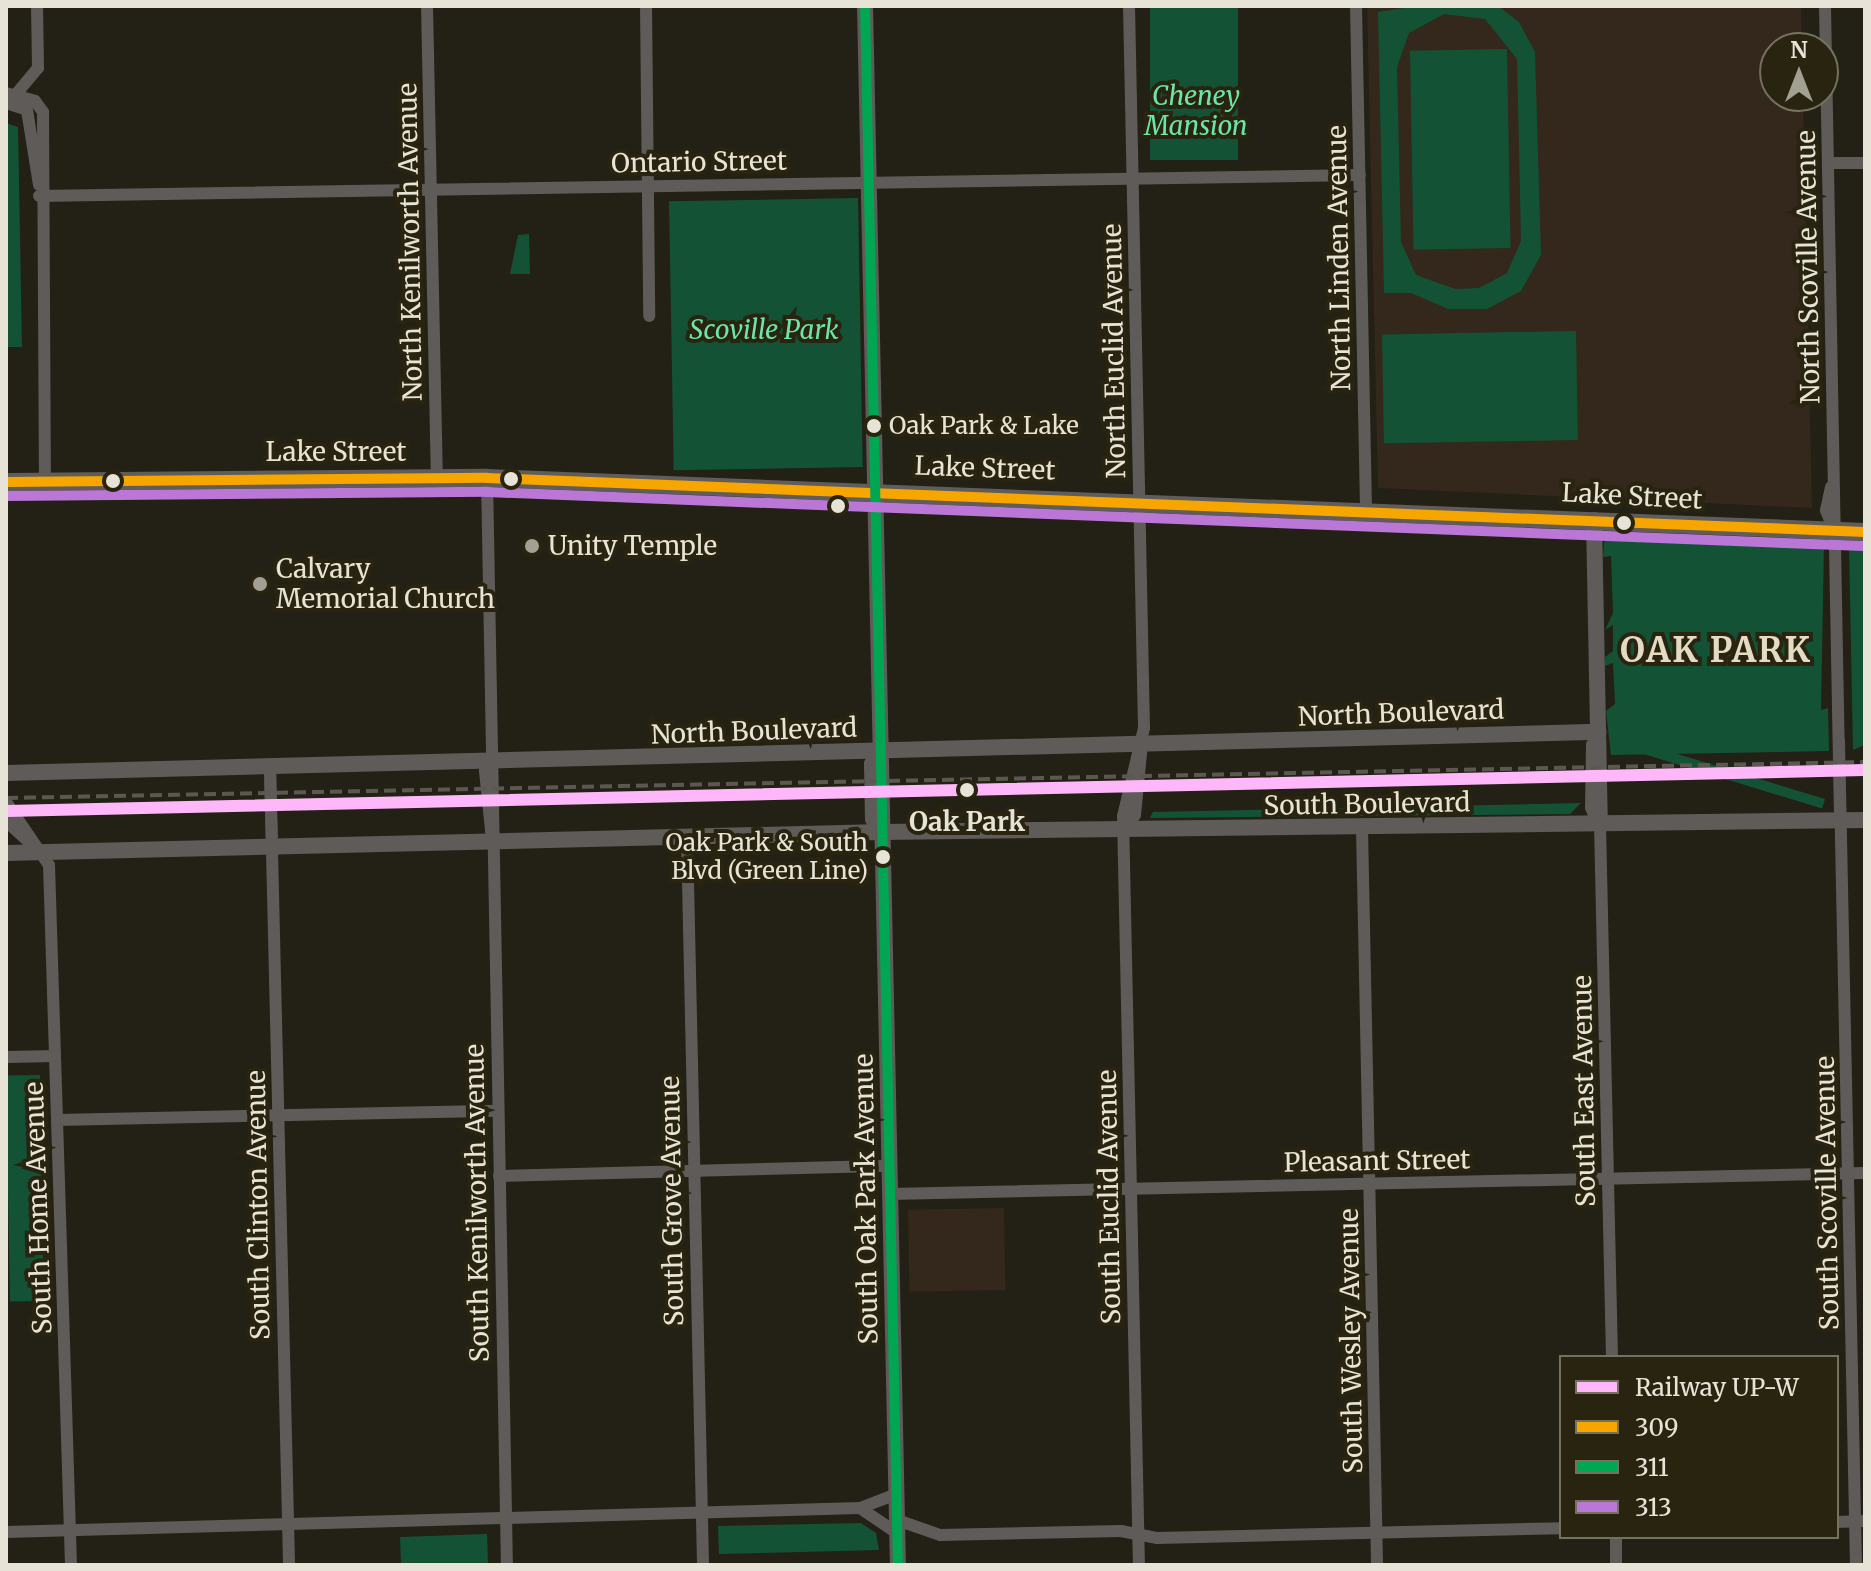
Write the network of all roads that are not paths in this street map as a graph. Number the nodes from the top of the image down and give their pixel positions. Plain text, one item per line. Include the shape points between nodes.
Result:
1 (37, 6) edge
2 (427, 6) edge
3 (646, 6) edge
4 (865, 6) edge
5 (1129, 6) edge
6 (1356, 6) edge
7 (1825, 6) edge
8 (9, 97) edge
9 (1829, 163) junction
10 (1865, 163) edge
11 (1360, 175) junction
12 (1133, 178) junction
13 (869, 183) junction
14 (649, 184) junction
15 (431, 187) junction
16 (39, 191) junction
17 (649, 316) dead end
18 (437, 478) junction
19 (487, 478) junction
20 (45, 481) junction
21 (6, 482) edge
22 (875, 490) junction
23 (1139, 499) junction
24 (1366, 510) junction
25 (1594, 520) junction
26 (1834, 531) junction
27 (1865, 532) edge
28 (1598, 732) junction
29 (1142, 743) junction
30 (880, 750) junction
31 (491, 762) junction
32 (270, 768) junction
33 (6, 773) edge
34 (6, 802) edge
35 (1865, 820) edge
36 (6, 821) edge
37 (1840, 821) junction
38 (1600, 825) junction
39 (1125, 828) junction
40 (1362, 828) junction
41 (882, 832) junction
42 (687, 836) junction
43 (492, 840) junction
44 (272, 844) junction
45 (40, 852) junction
46 (6, 853) edge
47 (55, 1056) junction
48 (6, 1057) edge
49 (497, 1111) junction
50 (278, 1116) junction
51 (57, 1120) junction
52 (889, 1166) junction
53 (693, 1171) junction
54 (1849, 1173) junction
55 (1865, 1173) edge
56 (499, 1176) junction
57 (1608, 1178) junction
58 (1370, 1184) junction
59 (1130, 1189) junction
60 (890, 1194) junction
61 (1612, 1355) edge
62 (896, 1494) junction
63 (860, 1508) junction
64 (702, 1513) junction
65 (506, 1518) junction
66 (1860, 1521) edge
67 (1839, 1522) edge
68 (288, 1524) junction
69 (1559, 1528) edge
70 (70, 1530) junction
71 (6, 1532) edge
72 (897, 1532) junction
73 (1376, 1533) junction
74 (940, 1535) junction
75 (1138, 1535) junction
76 (1616, 1539) edge
77 (71, 1565) edge
78 (289, 1565) edge
79 (507, 1565) edge
80 (703, 1565) edge
81 (898, 1565) edge
82 (1139, 1565) edge
83 (1377, 1565) edge
84 (1616, 1565) edge
85 (1856, 1565) edge

1 - 8 street via 38,68
2 - 15 street, North Kenilworth Avenue
3 - 14 street
4 - 13 street, South Oak Park Avenue
5 - 12 street, North Euclid Avenue
6 - 11 street, North Linden Avenue
7 - 9 street, North Scoville Avenue
8 - 16 street via 40,106
9 - 10 street
9 - 26 street, North Scoville Avenue
11 - 12 street, Ontario Street
11 - 24 street, North Linden Avenue
12 - 13 street, Ontario Street
12 - 23 street, North Euclid Avenue
13 - 14 street, Ontario Street
13 - 22 street, South Oak Park Avenue
14 - 15 street, Ontario Street
14 - 17 street
15 - 16 street, Ontario Street
15 - 18 street, North Kenilworth Avenue
16 - 20 street
18 - 19 main road, Lake Street
18 - 20 main road, Lake Street
19 - 22 main road, Lake Street
19 - 31 street
20 - 21 main road, Lake Street
22 - 23 main road, Lake Street
22 - 30 street, South Oak Park Avenue
23 - 24 main road, Lake Street
23 - 29 street, North Euclid Avenue
24 - 25 main road, Lake Street
25 - 26 main road, Lake Street
25 - 28 street
26 - 27 main road, Lake Street
26 - 37 street, North Scoville Avenue
28 - 29 street, North Boulevard
28 - 38 street
29 - 30 street, North Boulevard
29 - 39 street, North Euclid Avenue via 1135,815
30 - 31 street, North Boulevard
30 - 41 street, South Oak Park Avenue
31 - 32 street, North Boulevard
31 - 43 street
32 - 33 street, North Boulevard
32 - 44 street, South Clinton Avenue
34 - 45 street, South Home Avenue
35 - 37 street, South Boulevard
36 - 45 street
37 - 38 street, South Boulevard
37 - 54 street, South Scoville Avenue
38 - 40 street, South Boulevard
38 - 57 street, South East Avenue
39 - 40 street, South Boulevard
39 - 41 street, South Boulevard
39 - 59 street, South Euclid Avenue
40 - 58 street, South Wesley Avenue
41 - 42 street, South Boulevard
41 - 52 street, South Oak Park Avenue
42 - 43 street, South Boulevard
42 - 53 street, South Grove Avenue
43 - 44 street, South Boulevard
43 - 49 street, South Kenilworth Avenue
44 - 45 street, South Boulevard
44 - 50 street, South Clinton Avenue
45 - 46 street, South Boulevard
45 - 47 street, South Home Avenue via 49,865
47 - 48 street
47 - 51 street, South Home Avenue
49 - 50 street
49 - 56 street, South Kenilworth Avenue
50 - 51 street
50 - 68 street, South Clinton Avenue
51 - 70 street, South Home Avenue
52 - 53 street
52 - 60 street, South Oak Park Avenue
53 - 56 street
53 - 64 street, South Grove Avenue
54 - 55 street, Pleasant Street
54 - 57 street, Pleasant Street
54 - 66 street, South Scoville Avenue
56 - 65 street, South Kenilworth Avenue
57 - 58 street, Pleasant Street
57 - 61 street, South East Avenue
58 - 59 street, Pleasant Street
58 - 73 street, South Wesley Avenue
59 - 60 street, Pleasant Street
59 - 75 street, South Euclid Avenue
60 - 62 street, South Oak Park Avenue
62 - 63 street
62 - 72 street, South Oak Park Avenue
63 - 64 street
63 - 72 street
64 - 65 street
64 - 80 street, South Grove Avenue
65 - 68 street
65 - 79 street, South Kenilworth Avenue
66 - 67 street
66 - 85 street, South Scoville Avenue
68 - 70 street
68 - 78 street, South Clinton Avenue
69 - 73 street
70 - 71 street
70 - 77 street, South Home Avenue
72 - 74 street
72 - 74 street
72 - 81 street, South Oak Park Avenue
73 - 75 street
73 - 83 street, South Wesley Avenue
74 - 75 street
75 - 82 street, South Euclid Avenue
76 - 84 street

